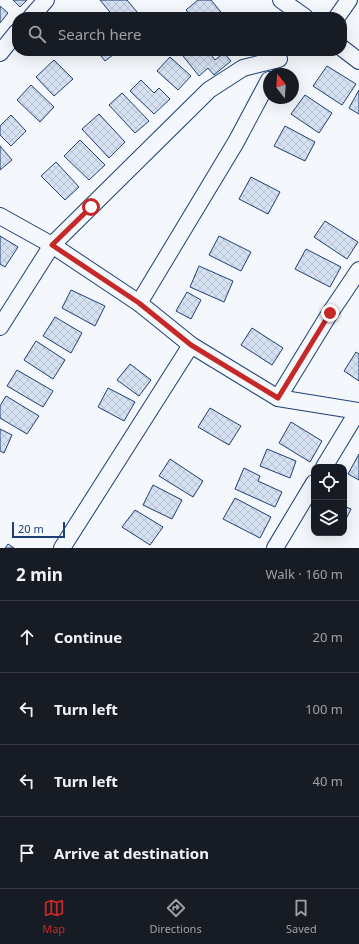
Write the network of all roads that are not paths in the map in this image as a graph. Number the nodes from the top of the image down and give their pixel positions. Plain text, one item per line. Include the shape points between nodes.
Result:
1 (46, 0) edge
2 (280, 0) edge
3 (349, 0) edge
4 (35, 12) edge
5 (298, 12) edge
6 (341, 12) edge
7 (12, 38) edge
8 (347, 52) edge
9 (0, 53) edge
10 (280, 56) edge
11 (282, 56) edge
12 (359, 61) edge
13 (275, 68) edge
14 (263, 91) edge
15 (0, 216) edge
16 (52, 245) junction
17 (359, 270) edge
18 (139, 303) junction
19 (0, 327) edge
20 (191, 345) junction
21 (278, 398) junction
22 (359, 411) edge
23 (326, 464) edge
24 (311, 488) edge
25 (62, 548) edge
26 (274, 548) edge

1 - 4 street
2 - 5 street
3 - 6 street
7 - 9 street
8 - 12 street
10 - 16 street via 243,68 209,90
11 - 13 street
14 - 18 street via 236,142
15 - 16 street
16 - 18 street
16 - 19 street
17 - 21 street
18 - 20 street
20 - 21 street
20 - 25 street
21 - 22 street
22 - 23 street
24 - 26 street

